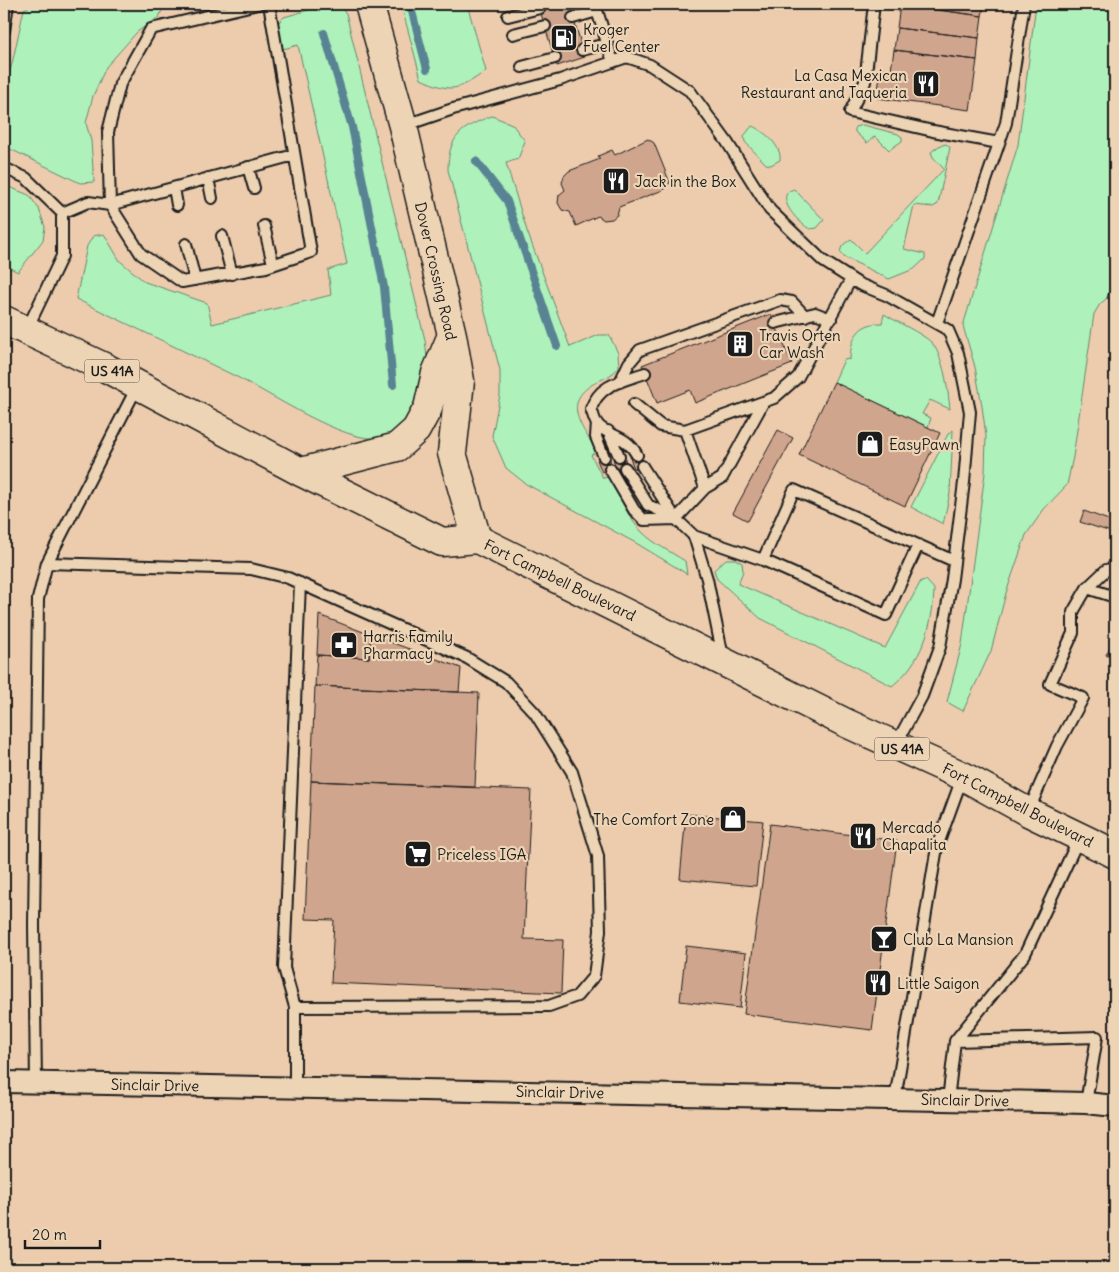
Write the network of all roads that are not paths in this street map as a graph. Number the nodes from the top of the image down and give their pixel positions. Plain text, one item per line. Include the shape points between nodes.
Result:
1 (8, 4) edge
2 (258, 4) edge
3 (269, 4) edge
4 (369, 4) edge
5 (874, 4) edge
6 (1024, 4) edge
7 (540, 8) dead end
8 (596, 8) edge
9 (508, 16) dead end
10 (573, 18) dead end
11 (545, 26) dead end
12 (4, 31) edge
13 (514, 34) dead end
14 (606, 44) junction
15 (582, 50) dead end
16 (555, 58) dead end
17 (613, 62) junction
18 (522, 67) dead end
19 (403, 126) junction
20 (999, 143) junction
21 (294, 155) junction
22 (248, 167) junction
23 (4, 168) edge
24 (208, 178) junction
25 (174, 188) junction
26 (254, 188) dead end
27 (212, 198) dead end
28 (110, 205) junction
29 (177, 205) dead end
30 (62, 213) junction
31 (264, 226) dead end
32 (222, 236) dead end
33 (186, 244) dead end
34 (273, 264) junction
35 (232, 274) junction
36 (852, 279) junction
37 (195, 280) junction
38 (805, 316) junction
39 (831, 319) junction
40 (775, 323) dead end
41 (936, 323) junction
42 (15, 325) edge
43 (452, 335) junction
44 (645, 373) dead end
45 (620, 382) junction
46 (138, 386) junction
47 (762, 403) junction
48 (634, 404) dead end
49 (597, 424) junction
50 (685, 430) junction
51 (608, 431) junction
52 (637, 455) dead end
53 (619, 456) dead end
54 (604, 457) dead end
55 (642, 466) dead end
56 (625, 468) dead end
57 (610, 469) dead end
58 (301, 472) junction
59 (705, 488) junction
60 (676, 519) junction
61 (694, 536) junction
62 (477, 539) junction
63 (918, 545) junction
64 (763, 560) junction
65 (954, 561) junction
66 (48, 563) junction
67 (1115, 568) edge
68 (300, 583) junction
69 (1087, 588) junction
70 (1115, 597) edge
71 (724, 662) junction
72 (896, 745) junction
73 (963, 776) junction
74 (1028, 812) junction
75 (1079, 837) junction
76 (1115, 854) edge
77 (295, 1007) junction
78 (955, 1041) junction
79 (4, 1082) edge
80 (36, 1082) junction
81 (295, 1087) junction
82 (895, 1099) junction
83 (948, 1100) junction
84 (1086, 1103) junction
85 (1115, 1106) edge

1 - 12 lane
2 - 28 lane via 151,29 120,84 108,132
3 - 21 lane
4 - 19 main road, Dover Crossing Road
5 - 20 lane via 865,82 850,112
6 - 20 lane via 1006,123
7 - 9 lane
8 - 10 lane
8 - 14 lane
11 - 13 lane
14 - 15 lane
14 - 17 lane
16 - 18 lane
17 - 19 lane
17 - 36 lane via 627,57 650,65 690,91 770,210 823,261
19 - 43 main road, Dover Crossing Road
20 - 41 lane
21 - 22 lane
21 - 34 lane via 310,252
22 - 24 lane
22 - 26 lane
23 - 30 lane via 26,178
24 - 25 lane
24 - 27 lane
25 - 28 lane
25 - 29 lane
28 - 30 lane via 88,202
28 - 37 lane via 141,254 182,282
30 - 42 lane via 62,256
31 - 34 lane
32 - 35 lane
33 - 37 lane
34 - 35 lane
35 - 37 lane
36 - 39 lane
36 - 41 lane
38 - 39 lane via 815,313
38 - 40 lane
38 - 45 lane via 792,302 780,300 640,350
39 - 47 lane via 798,377 774,398
41 - 65 lane via 948,330 958,353 970,412
42 - 46 main road, Fort Campbell Boulevard / US 41A
43 - 58 main road via 436,373 428,408 416,430 397,447
43 - 62 main road, Dover Crossing Road via 460,381 452,453
44 - 45 lane
45 - 49 lane via 595,397 591,409
46 - 58 main road, Fort Campbell Boulevard / US 41A
46 - 66 lane
47 - 50 lane
47 - 59 lane via 722,478
48 - 50 lane via 662,426
49 - 51 lane
49 - 54 lane via 596,437
50 - 59 lane
51 - 52 lane via 621,436
51 - 53 lane
55 - 60 lane
56 - 60 lane via 648,505
57 - 60 lane via 634,510 644,520
58 - 62 main road, Fort Campbell Boulevard / US 41A via 442,542
59 - 60 lane
60 - 61 lane
61 - 64 lane
61 - 71 lane via 707,579
62 - 71 main road, Fort Campbell Boulevard / US 41A
63 - 64 lane via 886,615
63 - 64 lane via 794,490
63 - 65 lane
65 - 72 lane via 940,647 922,696
66 - 68 lane via 251,569
66 - 80 lane via 38,600 34,925
67 - 69 lane via 1106,570
68 - 77 lane via 284,968
68 - 77 lane via 467,658 506,682 535,713 572,772 598,856 600,931 594,976 577,996 549,1006
69 - 70 lane
69 - 74 lane via 1073,612 1073,633 1050,684 1083,698 1057,746
71 - 72 main road, Fort Campbell Boulevard / US 41A
72 - 73 main road, Fort Campbell Boulevard / US 41A
73 - 74 main road, Fort Campbell Boulevard / US 41A
73 - 82 lane via 937,847
74 - 75 main road, Fort Campbell Boulevard / US 41A
75 - 76 main road, Fort Campbell Boulevard / US 41A
75 - 78 lane via 1025,954
77 - 81 lane
78 - 83 lane
78 - 84 lane via 1097,1037
79 - 80 street, Sinclair Drive
80 - 81 street, Sinclair Drive
81 - 82 street, Sinclair Drive
82 - 83 street, Sinclair Drive
83 - 84 street, Sinclair Drive
84 - 85 street, Sinclair Drive

